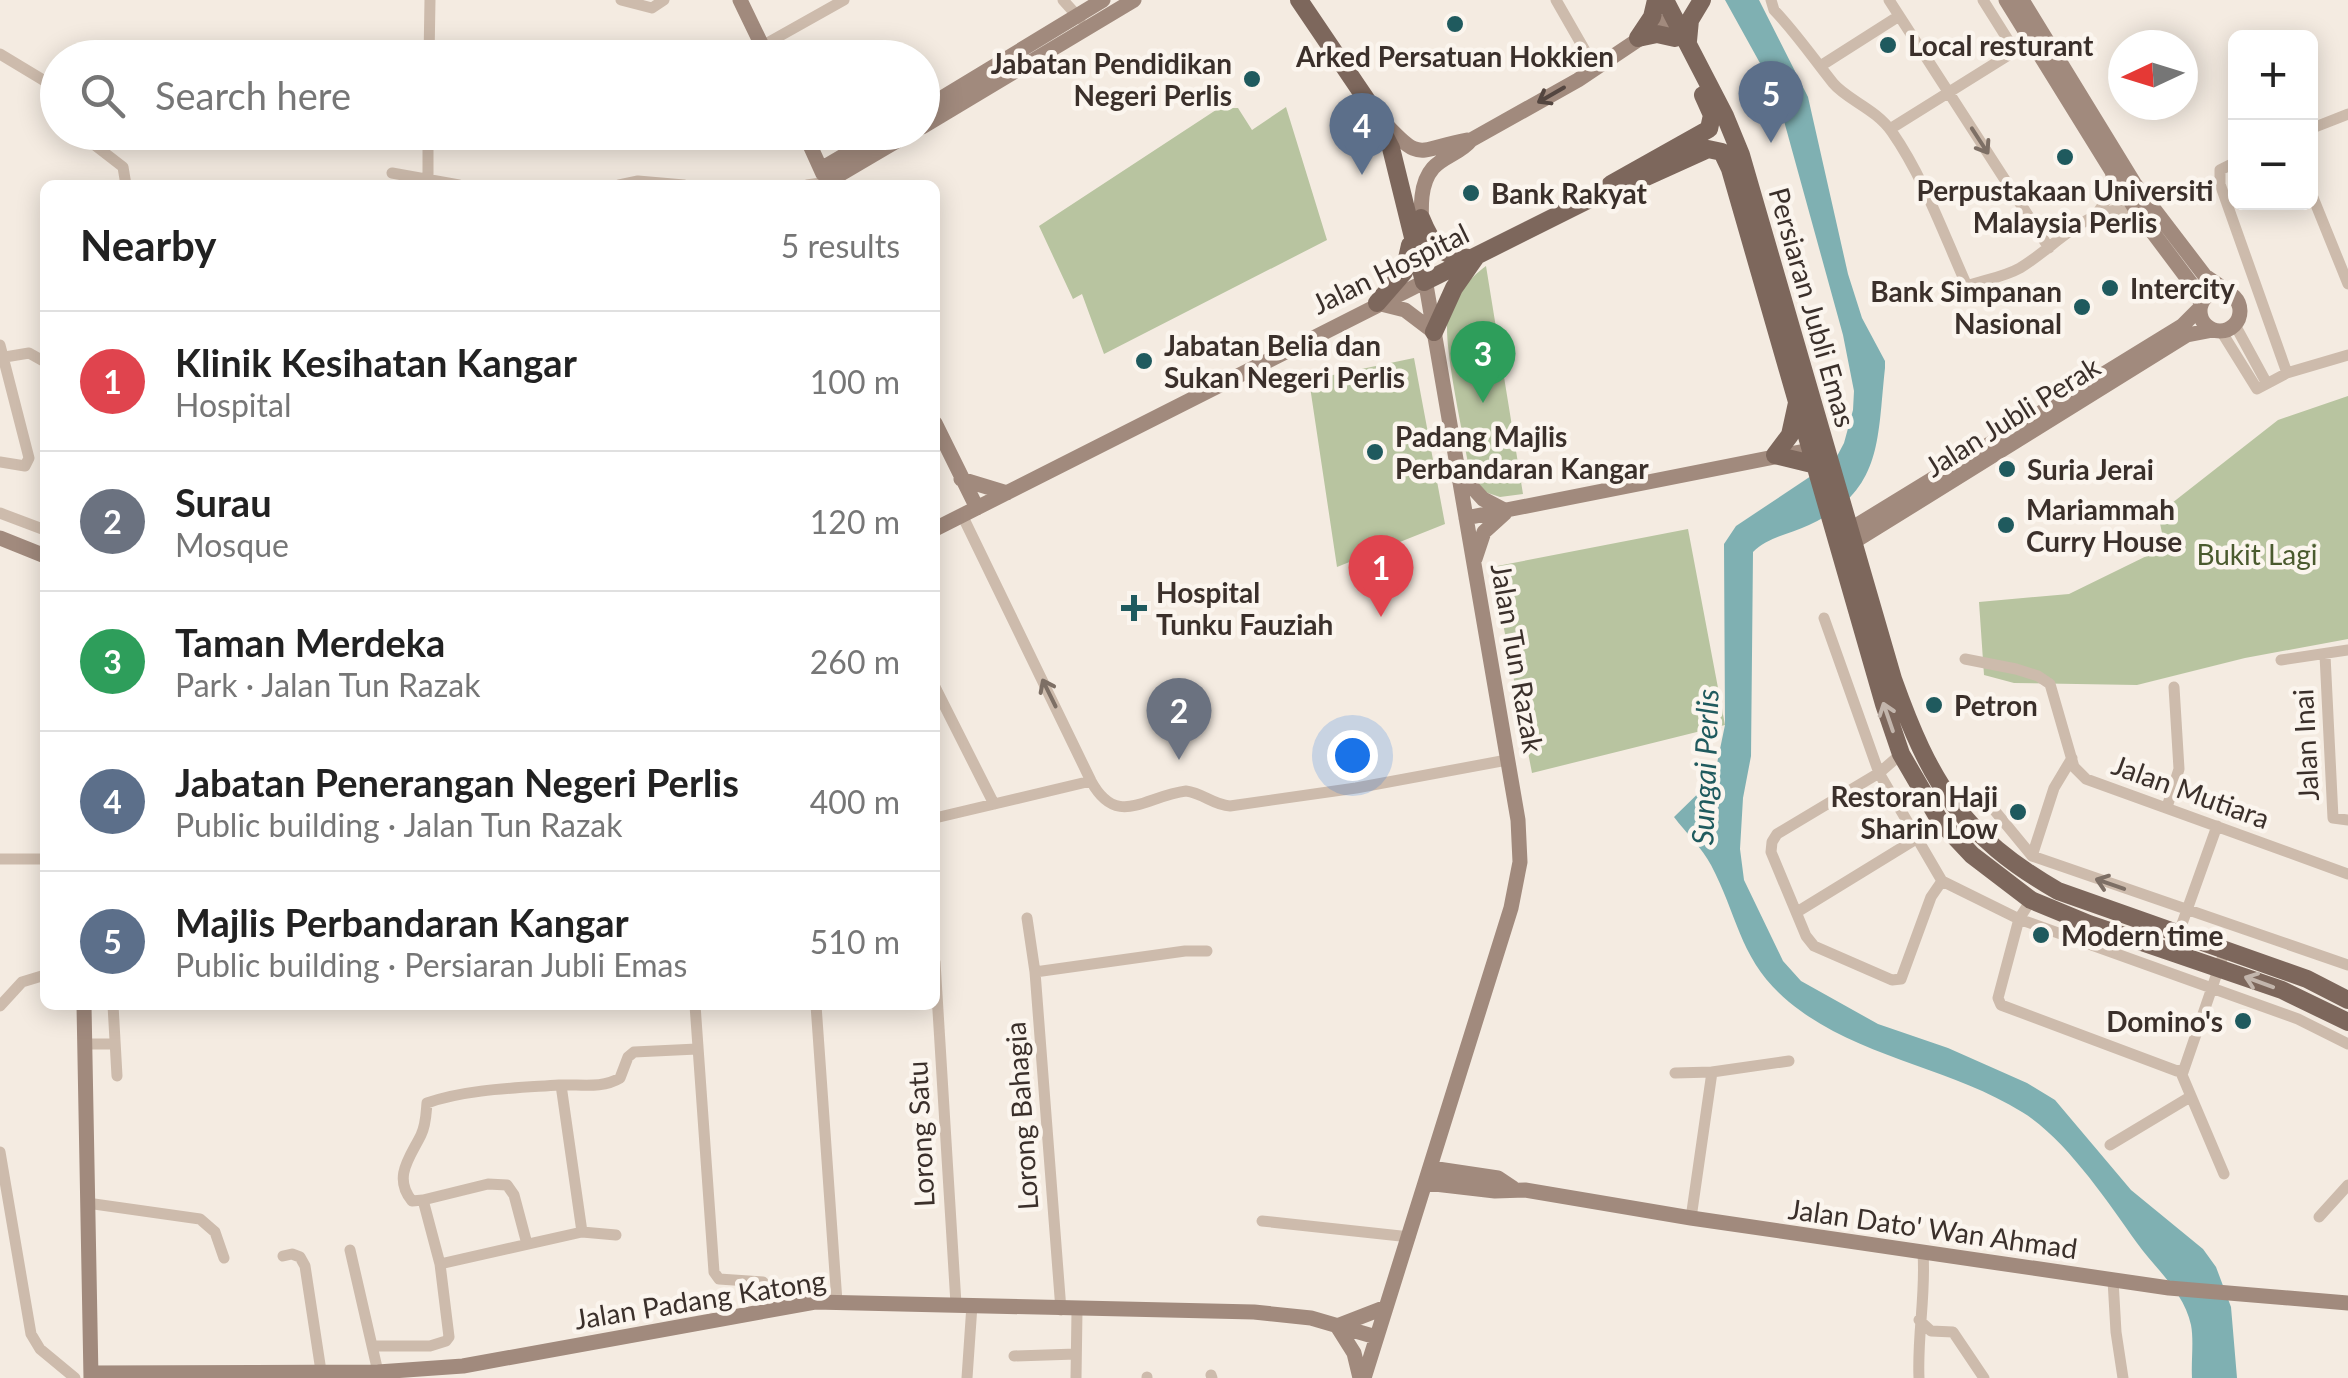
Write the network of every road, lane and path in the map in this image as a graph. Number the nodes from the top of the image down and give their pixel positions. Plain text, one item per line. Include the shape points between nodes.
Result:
1 (430, 0) edge
2 (622, 0) edge
3 (664, 0) edge
4 (740, 0) edge
5 (844, 0) edge
6 (1063, 0) edge
7 (1103, 0) edge
8 (1134, 0) edge
9 (1299, 0) edge
10 (1556, 0) edge
11 (1701, 0) edge
12 (1771, 0) edge
13 (1889, 0) edge
14 (1983, 0) edge
15 (2006, 0) edge
16 (2022, 0) edge
17 (1076, 16) junction
18 (1671, 16) edge
19 (1899, 16) junction
20 (1090, 27) junction
21 (1638, 38) junction
22 (430, 40) edge
23 (759, 40) edge
24 (783, 40) edge
25 (2031, 41) junction
26 (2015, 52) junction
27 (0, 54) edge
28 (1822, 65) junction
29 (1595, 68) junction
30 (40, 78) edge
31 (1948, 92) junction
32 (940, 99) edge
33 (1372, 110) junction
34 (2348, 114) edge
35 (940, 116) edge
36 (2318, 126) edge
37 (1890, 129) junction
38 (1715, 139) junction
39 (1472, 140) junction
40 (101, 150) edge
41 (428, 150) edge
42 (810, 150) edge
43 (860, 150) edge
44 (878, 150) edge
45 (2228, 166) edge
46 (2111, 170) junction
47 (392, 173) dead end
48 (125, 180) edge
49 (428, 180) joint
50 (819, 180) edge
51 (820, 180) edge
52 (821, 180) edge
53 (1748, 204) junction
54 (2228, 207) edge
55 (2136, 210) junction
56 (2229, 210) edge
57 (2318, 210) edge
58 (2098, 212) junction
59 (1416, 224) junction
60 (2049, 248) junction
61 (1475, 258) junction
62 (1424, 282) junction
63 (2348, 283) edge
64 (2230, 293) junction
65 (1378, 303) junction
66 (2201, 306) junction
67 (2223, 329) junction
68 (1434, 332) junction
69 (3, 351) edge
70 (2348, 355) edge
71 (40, 359) edge
72 (2287, 373) junction
73 (1797, 401) junction
74 (940, 433) edge
75 (1776, 455) junction
76 (1820, 455) junction
77 (0, 462) edge
78 (1459, 474) junction
79 (962, 479) junction
80 (1007, 492) junction
81 (1508, 511) junction
82 (970, 512) junction
83 (0, 513) edge
84 (1466, 518) junction
85 (941, 526) edge
86 (40, 528) edge
87 (1843, 533) junction
88 (0, 538) edge
89 (40, 554) edge
90 (1475, 570) junction
91 (1824, 618) dead end
92 (2348, 650) edge
93 (2325, 655) junction
94 (1965, 659) dead end
95 (2281, 660) dead end
96 (2174, 687) dead end
97 (940, 697) edge
98 (1901, 754) junction
99 (2072, 758) junction
100 (1507, 760) junction
101 (1879, 773) junction
102 (1091, 781) junction
103 (1981, 794) dead end
104 (994, 804) junction
105 (2167, 807) junction
106 (940, 817) edge
107 (2348, 820) edge
108 (2217, 826) junction
109 (1916, 838) junction
110 (2032, 856) junction
111 (40, 858) edge
112 (0, 859) edge
113 (2348, 874) edge
114 (1942, 881) junction
115 (2044, 883) junction
116 (2031, 900) junction
117 (2188, 911) junction
118 (1797, 912) junction
119 (1027, 918) dead end
120 (2019, 920) junction
121 (2178, 934) junction
122 (1207, 951) dead end
123 (2222, 958) junction
124 (2348, 966) edge
125 (1035, 972) junction
126 (40, 977) edge
127 (2211, 987) junction
128 (2348, 999) edge
129 (0, 1006) edge
130 (84, 1010) edge
131 (113, 1010) edge
132 (695, 1010) edge
133 (816, 1010) edge
134 (939, 1010) edge
135 (2348, 1022) edge
136 (84, 1044) junction
137 (115, 1044) junction
138 (2348, 1044) edge
139 (697, 1050) junction
140 (1789, 1061) dead end
141 (2183, 1069) junction
142 (1712, 1072) junction
143 (1675, 1073) dead end
144 (117, 1076) dead end
145 (561, 1085) junction
146 (2190, 1097) junction
147 (2110, 1144) dead end
148 (0, 1152) edge
149 (2224, 1174) dead end
150 (1428, 1175) junction
151 (2348, 1185) edge
152 (422, 1200) junction
153 (87, 1203) junction
154 (2319, 1217) dead end
155 (1691, 1218) junction
156 (1262, 1221) dead end
157 (582, 1232) junction
158 (616, 1235) dead end
159 (1410, 1237) junction
160 (527, 1244) junction
161 (350, 1250) dead end
162 (1923, 1253) junction
163 (283, 1256) dead end
164 (224, 1258) dead end
165 (440, 1264) junction
166 (2113, 1280) junction
167 (836, 1302) junction
168 (2348, 1303) edge
169 (964, 1304) junction
170 (1386, 1307) junction
171 (771, 1308) junction
172 (1069, 1310) junction
173 (1919, 1320) junction
174 (1337, 1326) junction
175 (1376, 1337) junction
176 (374, 1346) junction
177 (1076, 1354) junction
178 (1014, 1356) dead end
179 (322, 1371) junction
180 (378, 1372) junction
181 (464, 1372) edge
182 (85, 1376) edge
183 (967, 1378) edge
184 (1076, 1378) edge
185 (1362, 1378) edge
186 (1919, 1378) edge
187 (1984, 1378) edge
188 (2124, 1378) edge

1 - 22 street
2 - 3 street via 652,8
4 - 23 street
5 - 24 street
6 - 17 street
7 - 17 street
8 - 20 street
9 - 33 main road, Jalan Tun Razak
10 - 29 street
11 - 18 main road
11 - 18 main road via 1690,20
12 - 28 street
13 - 19 street
14 - 26 street
15 - 25 street
16 - 64 street via 2134,183 2205,276
17 - 20 street
17 - 32 street
18 - 21 main road via 1652,18
18 - 21 main road via 1665,34
18 - 38 main road via 1712,111
18 - 38 main road, Persiaran Jubli Emas via 1723,112
19 - 28 street
19 - 31 street
20 - 35 street
21 - 29 street
25 - 26 street
25 - 46 street
26 - 31 street
27 - 30 street
28 - 37 street via 1836,87
29 -> 39 street
31 - 37 street
31 -> 60 street
33 - 39 street via 1411,149 1431,152
33 - 59 main road, Jalan Tun Razak
34 - 36 street
37 - 60 street via 1967,286 2014,270
38 - 53 main road, Persiaran Jubli Emas
38 - 53 main road, Persiaran Jubli Emas
38 - 61 main road, Jalan Hospital via 1633,169 1590,199
39 - 59 street via 1433,168
40 - 48 street via 123,167
41 - 49 street
42 - 50 street
43 - 51 street
44 - 52 street
45 - 54 street via 2220,170 2220,184
46 - 55 street
46 - 58 street via 2109,196
47 - 49 street
53 - 73 main road, Persiaran Jubli Emas
53 - 76 main road, Persiaran Jubli Emas
55 - 58 street
55 - 66 street
56 - 72 street
57 - 63 street
58 - 60 street
59 - 61 main road via 1438,250
59 - 62 main road, Jalan Tun Razak
59 - 65 main road via 1408,263
61 - 62 main road, Jalan Hospital
61 - 68 main road
62 - 65 street, Jalan Hospital
62 - 68 street, Jalan Tun Razak
64 - 66 street via 2216,291
64 - 67 street via 2240,308
65 - 68 street via 1405,310
65 - 80 street, Jalan Hospital
66 - 67 street via 2203,321
66 - 87 street, Jalan Jubli Perak via 2182,326
67 - 72 street via 2262,385
67 - 87 street, Jalan Jubli Perak via 2188,335
68 - 78 street, Jalan Tun Razak
69 - 71 street
69 - 77 street via 29,458 25,466
70 - 72 street
73 - 75 main road via 1790,435
73 - 76 main road, Persiaran Jubli Emas
74 - 79 street
75 - 76 main road
75 - 81 street
76 - 87 main road
78 - 81 street via 1482,499
78 - 84 street, Jalan Tun Razak
79 - 80 street
79 - 82 street
79 - 85 street via 960,502
80 - 82 street, Jalan Hospital
81 - 84 street
81 - 90 street via 1484,532
82 - 85 street, Jalan Hospital
102 -> 82 street
83 - 86 street
84 - 90 street, Jalan Tun Razak
98 -> 87 main road
87 - 115 main road via 1893,680 1936,780 1984,841
88 - 89 street
90 - 100 street, Jalan Tun Razak
91 - 101 street
92 - 93 street
93 - 95 street
93 - 107 street, Jalan Inai via 2333,818
94 - 99 street, Jalan Mutiara via 2050,684
96 - 105 street via 2179,769
97 - 104 street
98 - 101 street
98 - 116 main road via 1940,820 1972,855
99 - 105 street, Jalan Mutiara via 2086,778
99 - 110 street via 2054,788
100 - 102 street via 1230,806 1186,791 1113,806
100 - 150 street, Jalan Tun Razak via 1518,820 1518,879
101 - 109 street
101 - 118 street via 1772,842
102 - 104 street
103 - 110 street
104 - 106 street
105 - 108 street, Jalan Mutiara
108 - 113 street, Jalan Mutiara
108 - 117 street
109 - 114 street
109 - 118 street
117 -> 110 street
111 - 112 street
114 - 118 street via 1900,979 1814,946
114 - 120 street
115 - 116 street
115 - 121 main road
116 - 120 street
116 - 123 main road via 2090,924
117 - 121 street
117 - 124 street
119 - 125 street, Lorong Bahagia
120 - 127 street
120 - 141 street via 2001,1005 2176,1072
121 - 123 main road
122 - 125 street
123 - 127 street
123 - 128 main road via 2307,979
135 -> 123 main road
125 - 172 street, Lorong Bahagia
126 - 129 street via 22,982
127 - 138 street
127 - 141 street
130 - 136 street
131 - 137 street
132 - 139 street
133 - 167 street
134 - 169 street, Lorong Satu
136 - 137 street
136 - 153 street
137 - 144 street
139 - 145 street via 634,1052 616,1081
139 - 171 street via 714,1272 719,1279 762,1282
140 - 142 street
141 - 146 street
142 - 143 street
142 - 155 street
145 - 152 street via 427,1103 403,1176 406,1194
145 - 157 street
146 - 147 street
146 - 149 street
148 - 182 street via 31,1334 40,1349
150 - 155 street, Jalan Dato' Wan Ahmad via 1498,1178 1513,1188
150 - 159 street, Jalan Tun Razak
151 - 154 street
152 - 160 street via 507,1184
152 - 165 street
153 - 164 street via 200,1219 216,1232
153 - 182 street
155 - 162 street, Jalan Dato' Wan Ahmad
156 - 159 street
157 - 158 street
157 - 160 street
159 - 170 street, Jalan Tun Razak
160 - 165 street
161 - 176 street
162 - 166 street, Jalan Dato' Wan Ahmad
162 - 173 street
163 - 179 street via 300,1257 305,1266
165 - 176 street via 446,1341
166 - 168 street, Jalan Dato' Wan Ahmad
166 - 188 street
167 - 169 street, Jalan Padang Katong
167 - 171 street, Jalan Padang Katong
169 - 172 street, Jalan Padang Katong
169 - 183 street, Lorong Satu
170 - 174 street
170 - 175 street, Jalan Tun Razak
171 - 181 street, Jalan Padang Katong
172 - 174 street, Jalan Padang Katong via 1254,1312
172 - 177 street, Lorong Bahagia
173 - 186 street
173 - 187 street via 1931,1330 1953,1332
174 - 175 street, Jalan Padang Katong
174 - 185 street
175 - 185 street, Jalan Tun Razak
176 - 180 street
177 - 178 street
177 - 184 street, Lorong Bahagia
179 - 180 street, Jalan Padang Katong
179 - 182 street, Jalan Padang Katong
180 - 181 street, Jalan Padang Katong

